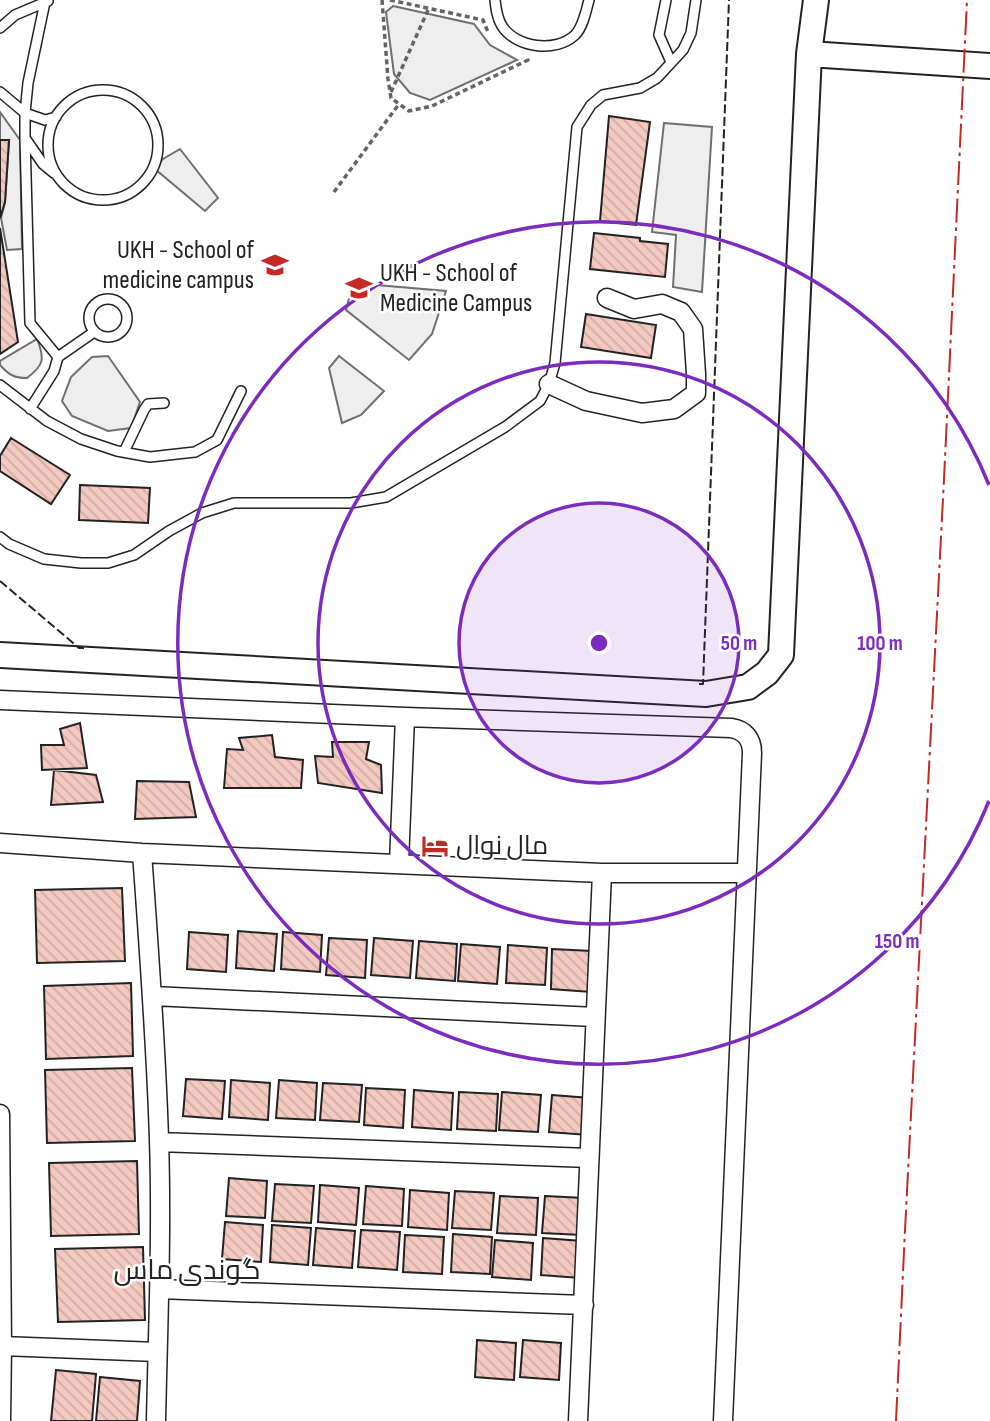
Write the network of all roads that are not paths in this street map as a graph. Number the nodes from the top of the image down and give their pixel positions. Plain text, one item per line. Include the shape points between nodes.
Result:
1 (495, 0) edge
2 (589, 0) edge
3 (666, 0) edge
4 (695, 0) edge
5 (816, 0) edge
6 (47, 1) edge
7 (0, 28) edge
8 (810, 54) junction
9 (671, 62) junction
10 (990, 66) edge
11 (0, 92) edge
12 (25, 113) junction
13 (56, 117) junction
14 (25, 138) junction
15 (58, 176) junction
16 (607, 298) dead end
17 (94, 332) junction
18 (58, 357) junction
19 (0, 384) edge
20 (549, 384) junction
21 (241, 391) dead end
22 (164, 403) dead end
23 (30, 409) junction
24 (124, 453) junction
25 (0, 537) edge
26 (0, 655) edge
27 (0, 699) edge
28 (405, 717) junction
29 (0, 843) edge
30 (142, 853) junction
31 (399, 863) junction
32 (602, 873) junction
33 (746, 873) junction
34 (153, 996) junction
35 (596, 1017) junction
36 (0, 1114) edge
37 (159, 1142) junction
38 (0, 1143) edge
39 (589, 1157) junction
40 (159, 1289) junction
41 (584, 1305) junction
42 (2, 1346) junction
43 (158, 1352) junction
44 (1, 1421) edge
45 (156, 1421) edge
46 (578, 1421) edge
47 (723, 1421) edge

1 - 2 lane via 507,33 543,47 577,33
3 - 9 lane via 659,35
4 - 9 lane via 691,33
5 - 8 street
6 - 7 lane via 15,15
6 - 12 lane
8 - 10 street
8 - 26 street via 781,655 767,673 748,687 706,694
9 - 20 lane via 640,88 603,95 577,127 555,363
11 - 12 lane
12 - 13 lane via 46,120
12 - 14 lane
13 - 15 lane via 47,143
13 - 15 lane via 72,98 88,91 123,93 149,115 158,148 143,183 128,194 91,199 73,192
14 - 15 lane
14 - 18 lane via 30,323
16 - 20 street via 634,309 662,304 681,312 692,329 696,393 674,409 642,413 586,401
17 - 17 lane via 106,337 119,334 128,317 123,305 106,298 95,304 89,321
17 - 18 lane
18 - 23 lane
19 - 23 lane
20 - 25 lane via 540,401 505,427 386,497 351,503 234,503 202,513 134,555 108,563 44,559
21 - 24 lane via 217,440 195,452 150,457
22 - 24 lane via 148,404
23 - 24 lane via 81,439
27 - 28 street
28 - 31 street
28 - 33 street via 737,729 752,747
29 - 30 street
30 - 31 street
30 - 34 street
31 - 32 street
32 - 33 street
32 - 35 street
33 - 47 street
34 - 35 street
34 - 37 street
35 - 39 street
36 - 38 street
37 - 39 street
37 - 40 street
38 - 42 street
39 - 41 street
40 - 41 street
40 - 43 street
41 - 46 street
42 - 43 street
42 - 44 street
43 - 45 street

